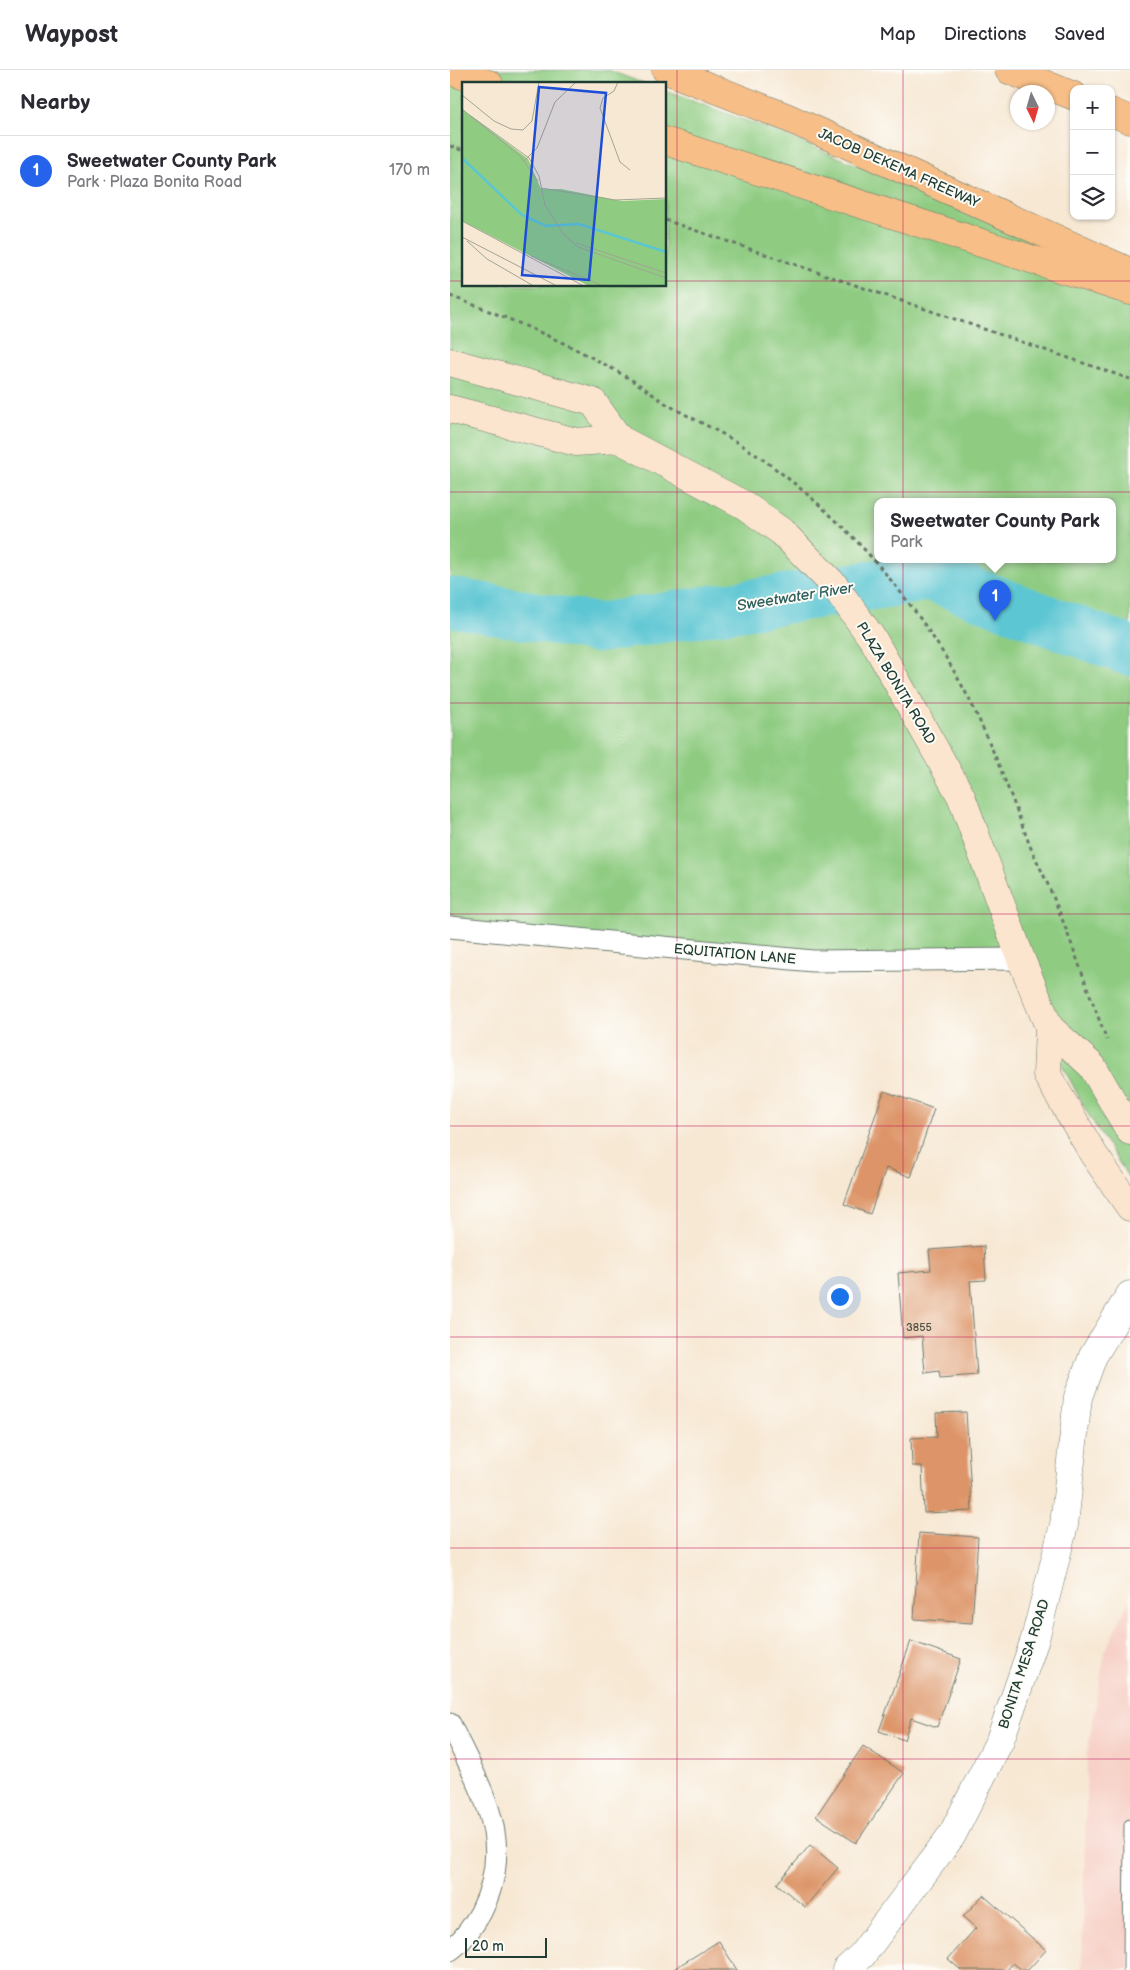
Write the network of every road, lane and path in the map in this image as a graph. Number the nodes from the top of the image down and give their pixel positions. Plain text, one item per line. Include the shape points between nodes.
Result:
1 (666, 70) edge
2 (1009, 70) edge
3 (450, 71) edge
4 (483, 82) edge
5 (1070, 94) edge
6 (1115, 114) edge
7 (1130, 120) edge
8 (666, 140) edge
9 (450, 146) edge
10 (462, 150) edge
11 (666, 220) edge
12 (1130, 272) edge
13 (1130, 291) edge
14 (450, 296) edge
15 (450, 362) edge
16 (1130, 379) edge
17 (631, 380) dead end
18 (450, 409) edge
19 (619, 439) junction
20 (450, 927) edge
21 (1021, 959) junction
22 (1049, 1027) junction
23 (1130, 1131) edge
24 (1130, 1207) edge
25 (1130, 1295) edge
26 (450, 1724) edge
27 (1130, 1825) edge
28 (450, 1950) edge
29 (846, 1970) edge
30 (1128, 1970) edge

1 - 12 highway, JACOB DEKEMA FREEWAY via 786,116
2 - 5 highway
3 - 4 highway
6 - 7 highway
8 - 13 highway
9 - 10 path
11 - 16 path
14 - 17 path via 550,337
15 - 19 main road, PLAZA BONITA ROAD via 593,402
18 - 19 main road via 576,442
19 - 21 main road, PLAZA BONITA ROAD via 744,505 782,532 834,585 874,641 961,796
20 - 21 street, EQUITATION LANE via 813,961
21 - 22 main road, PLAZA BONITA ROAD
22 - 23 main road, PLAZA BONITA ROAD via 1092,1066
22 - 24 main road, PLAZA BONITA ROAD via 1047,1075 1094,1156
25 - 29 street, BONITA MESA ROAD via 1093,1356 1078,1397 1064,1525 1035,1639 1000,1740 952,1836 862,1955
26 - 28 street via 491,1812 496,1849 493,1877 485,1903 466,1934
27 - 30 lane

